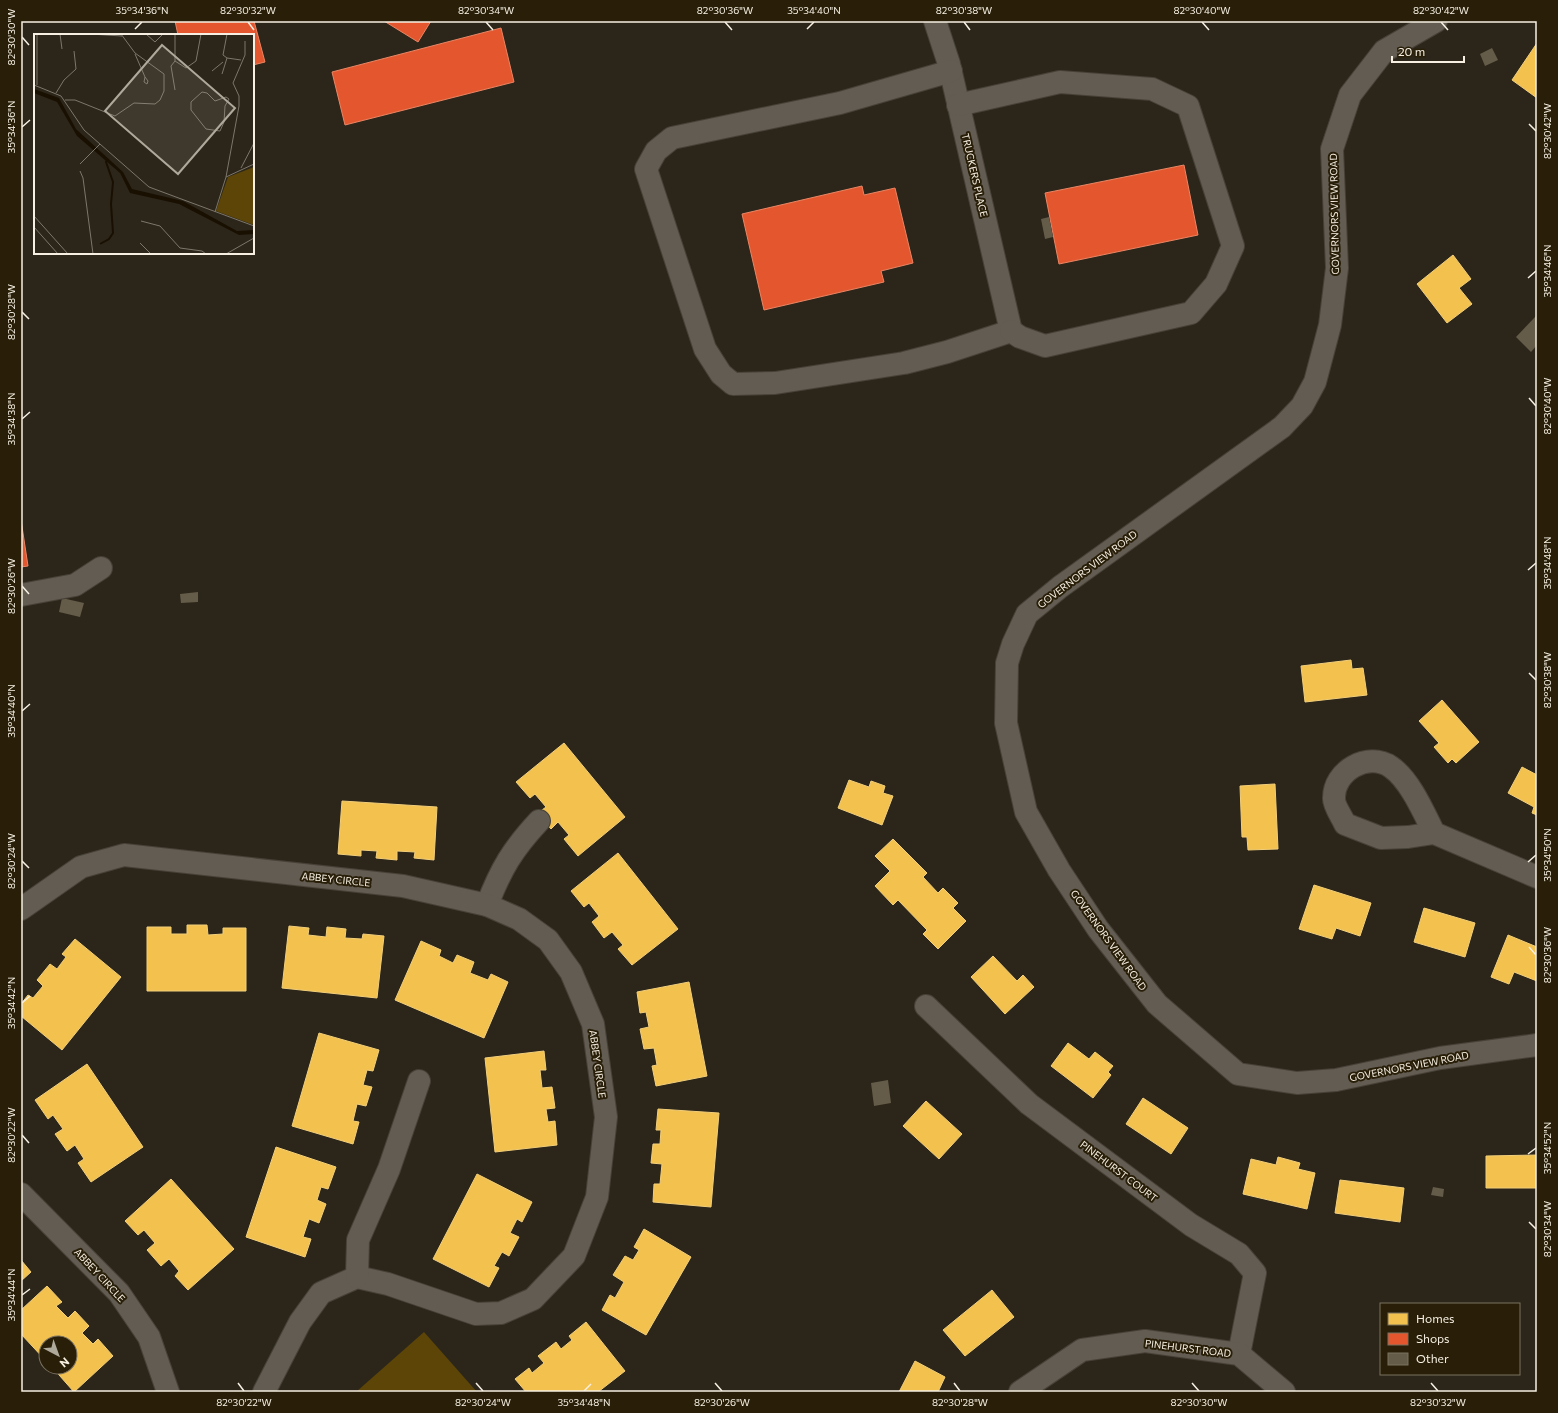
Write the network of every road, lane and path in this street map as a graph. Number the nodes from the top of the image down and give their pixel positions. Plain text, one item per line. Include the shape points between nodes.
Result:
1 (935, 21) edge
2 (1436, 21) edge
3 (951, 71) junction
4 (958, 105) junction
5 (1011, 331) junction
6 (101, 568) dead end
7 (21, 595) edge
8 (539, 821) dead end
9 (1434, 833) junction
10 (1537, 877) edge
11 (486, 905) junction
12 (21, 909) edge
13 (926, 1006) dead end
14 (1537, 1045) edge
15 (419, 1081) dead end
16 (21, 1194) edge
17 (357, 1277) junction
18 (1239, 1354) junction
19 (168, 1392) edge
20 (264, 1392) edge
21 (1020, 1392) edge
22 (1284, 1392) edge

1 - 3 street, TRUCKERS PLACE
2 - 14 street, GOVERNORS VIEW ROAD via 1384,51 1350,95 1332,149 1337,268 1330,326 1315,382 1302,406 1282,427 1060,587 1027,614 1007,663 1006,722 1026,812 1059,870 1098,929 1157,1004 1238,1074 1297,1083 1336,1080 1440,1058
3 - 4 street, TRUCKERS PLACE
3 - 5 street via 840,103 672,138 656,151 646,169 705,349 721,374 733,384 775,383 904,363
4 - 5 street, TRUCKERS PLACE
4 - 5 street via 1060,82 1152,89 1188,106 1232,246 1216,284 1191,313 1045,346
6 - 7 street via 75,585
8 - 11 street via 520,842 500,872
9 - 9 street via 1413,791 1391,767 1375,761 1358,763 1339,780 1334,800 1345,824 1381,838
9 - 10 street
11 - 12 street, ABBEY CIRCLE via 403,886 124,855 81,867
11 - 17 street, ABBEY CIRCLE via 519,919 548,940 571,972 593,1024 606,1117 597,1198 574,1256 533,1298 501,1313 476,1314 388,1284
13 - 18 street, PINEHURST COURT via 1029,1104 1191,1225 1239,1254 1255,1273
15 - 17 street via 389,1169 358,1240
16 - 19 street, ABBEY CIRCLE via 119,1293 148,1337
17 - 20 street via 321,1293 300,1322
18 - 21 street, PINEHURST ROAD via 1145,1341 1082,1350
18 - 22 street, PINEHURST ROAD

